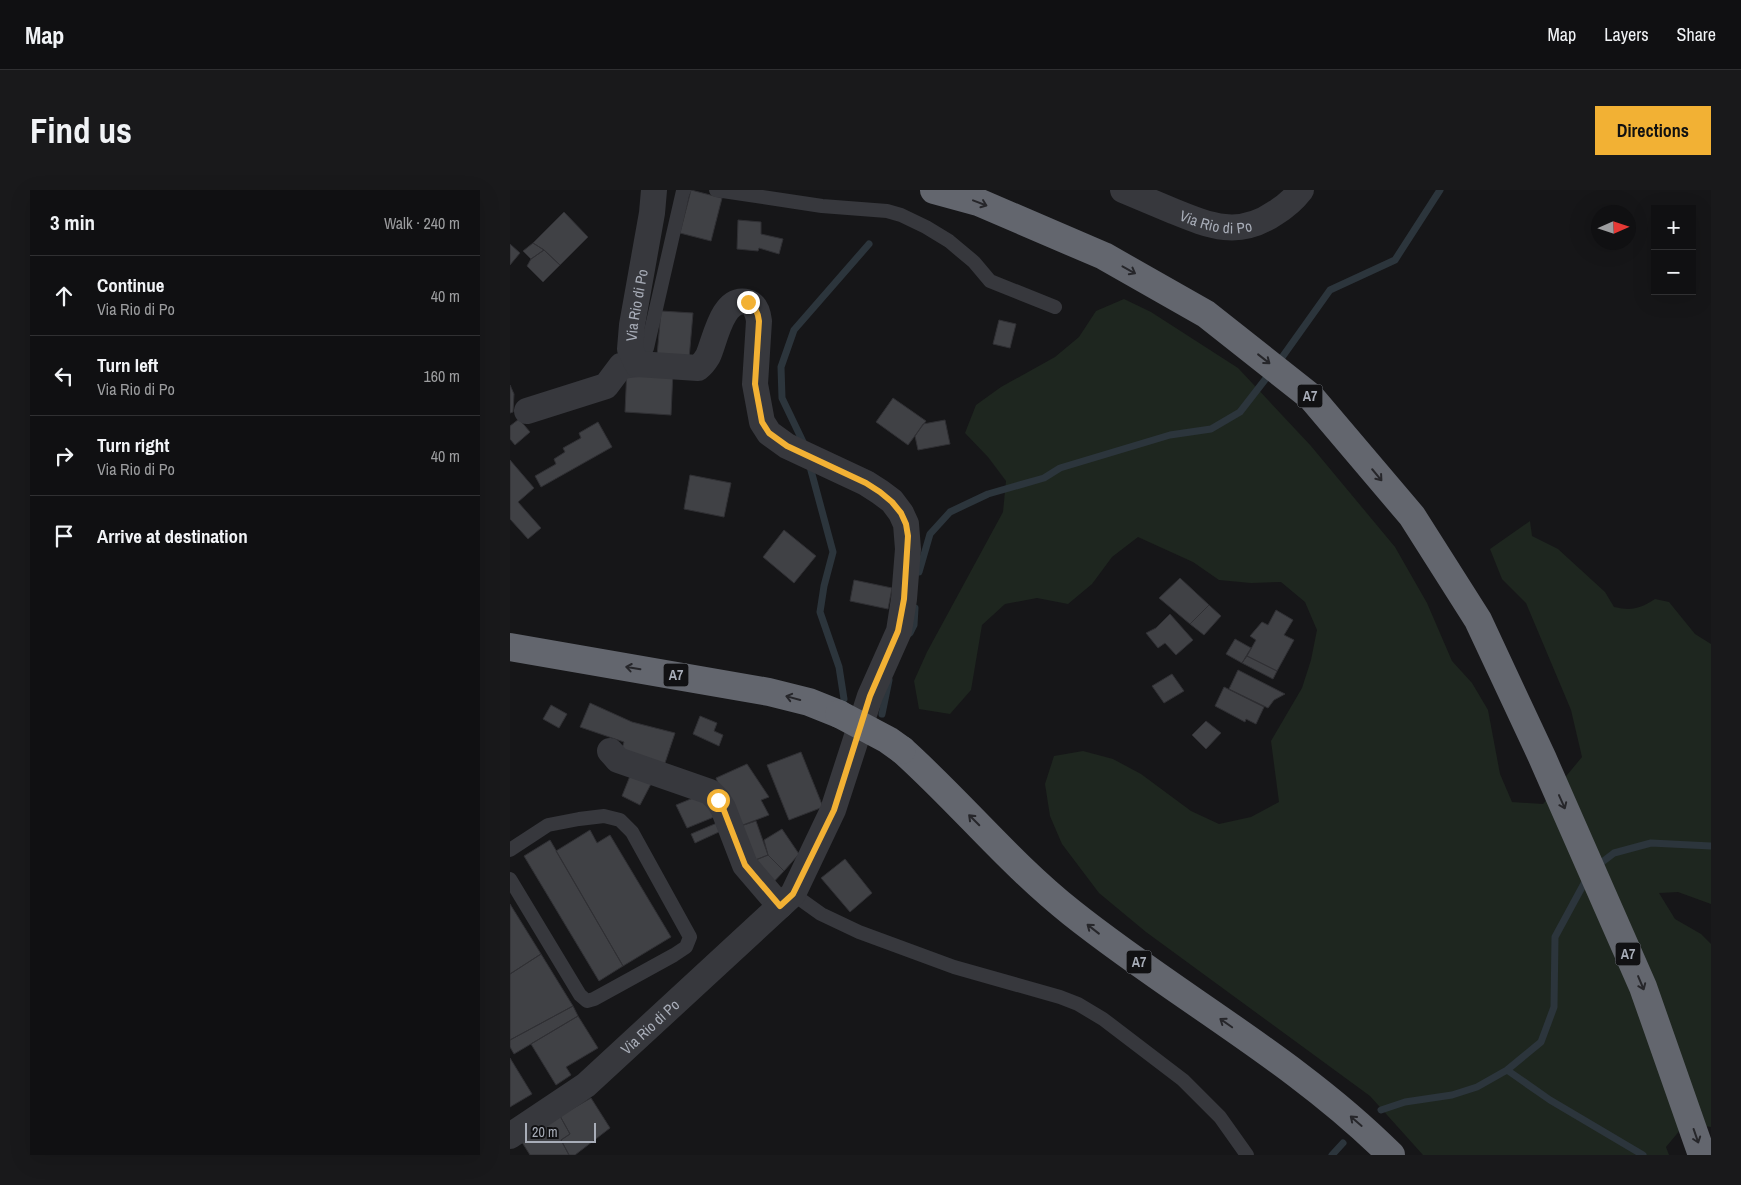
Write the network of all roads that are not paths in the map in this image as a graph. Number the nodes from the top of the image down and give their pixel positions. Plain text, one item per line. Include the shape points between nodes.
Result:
1 (654, 190) edge
2 (684, 190) edge
3 (716, 190) edge
4 (934, 190) edge
5 (1123, 190) edge
6 (1301, 190) edge
7 (1055, 307) dead end
8 (637, 364) junction
9 (527, 411) dead end
10 (510, 647) edge
11 (610, 751) dead end
12 (510, 850) edge
13 (510, 879) edge
14 (787, 900) junction
15 (510, 1136) edge
16 (1247, 1155) edge
17 (1391, 1155) edge
18 (1702, 1155) edge

1 - 8 street, Via Rio di Po via 632,325 630,349
2 - 8 lane via 647,348
3 - 7 lane via 901,215 949,241 990,281
4 -> 18 highway, A7 via 978,202 1104,256 1206,314 1311,396 1412,516 1478,620 1542,757 1643,987
5 - 6 street, Via Rio di Po via 1202,223 1226,228 1249,226 1270,217 1290,203
8 - 9 street via 621,366 606,386
8 - 14 street, Via Rio di Po via 698,368 707,357 720,321 730,308 738,302 752,304 759,321 756,397 762,422 769,433 787,446 880,492 901,513 906,524 908,549 898,631 870,696 834,810
17 -> 10 highway, A7, bridge via 1335,1102 1071,912 902,750 869,729 809,702 769,692
11 - 14 street via 618,760 710,792 723,808 745,865
12 - 13 lane via 548,825 604,816 620,820 632,832 690,937 686,946 674,955 587,1001 580,995
14 - 15 street, Via Rio di Po via 586,1086
14 - 16 lane via 859,932 954,967 1078,1004 1103,1019 1183,1080 1220,1117

